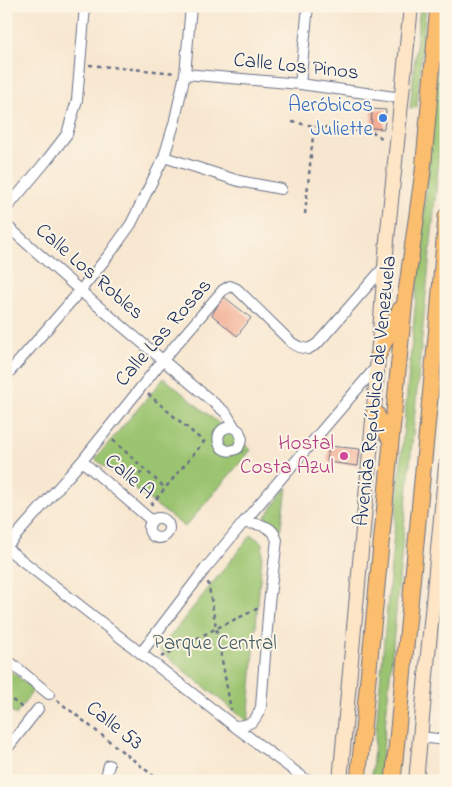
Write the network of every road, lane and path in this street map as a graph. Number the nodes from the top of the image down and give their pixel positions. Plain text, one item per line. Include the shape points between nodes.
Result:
1 (85, 6) edge
2 (191, 6) edge
3 (308, 6) edge
4 (412, 6) edge
5 (438, 6) edge
6 (80, 64) junction
7 (185, 74) junction
8 (300, 84) junction
9 (402, 98) junction
10 (292, 122) dead end
11 (314, 126) junction
12 (386, 142) dead end
13 (164, 157) junction
14 (280, 189) dead end
15 (6, 209) edge
16 (305, 214) dead end
17 (446, 216) edge
18 (6, 224) edge
19 (385, 266) junction
20 (443, 273) edge
21 (80, 291) junction
22 (405, 299) junction
23 (442, 312) edge
24 (162, 361) junction
25 (378, 361) junction
26 (6, 376) edge
27 (140, 388) junction
28 (374, 409) junction
29 (235, 428) dead end
30 (105, 433) junction
31 (209, 435) dead end
32 (204, 442) junction
33 (391, 442) junction
34 (82, 461) junction
35 (446, 465) edge
36 (144, 469) junction
37 (445, 483) edge
38 (166, 488) junction
39 (122, 496) junction
40 (148, 518) joint
41 (243, 523) junction
42 (6, 548) edge
43 (205, 569) junction
44 (441, 576) edge
45 (269, 603) junction
46 (217, 628) junction
47 (141, 653) junction
48 (6, 659) edge
49 (152, 662) junction
50 (6, 694) edge
51 (49, 694) joint
52 (35, 712) joint
53 (234, 726) junction
54 (420, 737) junction
55 (446, 740) edge
56 (6, 750) edge
57 (109, 765) dead end
58 (105, 781) edge
59 (160, 781) edge
60 (308, 781) edge
61 (340, 781) edge
62 (358, 781) edge
63 (393, 781) edge
64 (416, 781) edge

1 - 6 street
2 - 7 street
3 - 8 street
4 - 9 main road
5 - 22 main road, Avenida República de Venezuela via 423,171
6 - 7 path
6 - 15 street via 77,100 67,134
7 - 8 street, Calle Los Pinos
7 - 13 street
8 - 9 street, Calle Los Pinos
9 - 19 main road
10 - 11 path
11 - 12 path via 375,133
11 - 16 path
13 - 14 street via 239,181
13 - 21 street via 131,224
17 - 20 main road
18 - 21 street, Calle Los Robles
19 - 24 street, Calle Las Rosas via 317,344 308,349 292,343 237,289 230,286
19 - 25 main road
20 - 23 main road
21 - 24 street, Calle Los Robles
21 - 26 street
22 - 25 main road
22 - 33 main road, Avenida República de Venezuela
23 - 63 main road
24 - 27 street, Calle Las Rosas
24 - 29 street, Calle Los Robles via 226,413
25 - 28 main road
25 - 41 street
27 - 30 street, Calle Las Rosas
27 - 32 path
28 - 33 main road
28 - 61 main road
30 - 34 street, Calle Las Rosas
30 - 36 path
31 - 32 path
32 - 38 path
33 - 62 main road, Avenida República de Venezuela
34 - 39 street, Calle A
34 - 42 street, Calle Las Rosas
35 - 37 main road
36 - 38 path
36 - 39 path
37 - 44 main road
38 - 40 path
39 - 40 street, Calle A
41 - 43 street
41 - 45 street via 262,526 273,532 277,540
42 - 47 street
43 - 46 path
43 - 47 street
44 - 54 main road
45 - 46 path
45 - 53 street via 260,707 252,723
46 - 49 path
46 - 53 path
47 - 49 street
48 - 51 street
49 - 53 street
50 - 52 path
51 - 59 path, Calle 53
52 - 56 street
53 - 60 street
54 - 55 street
54 - 64 main road
57 - 58 street

